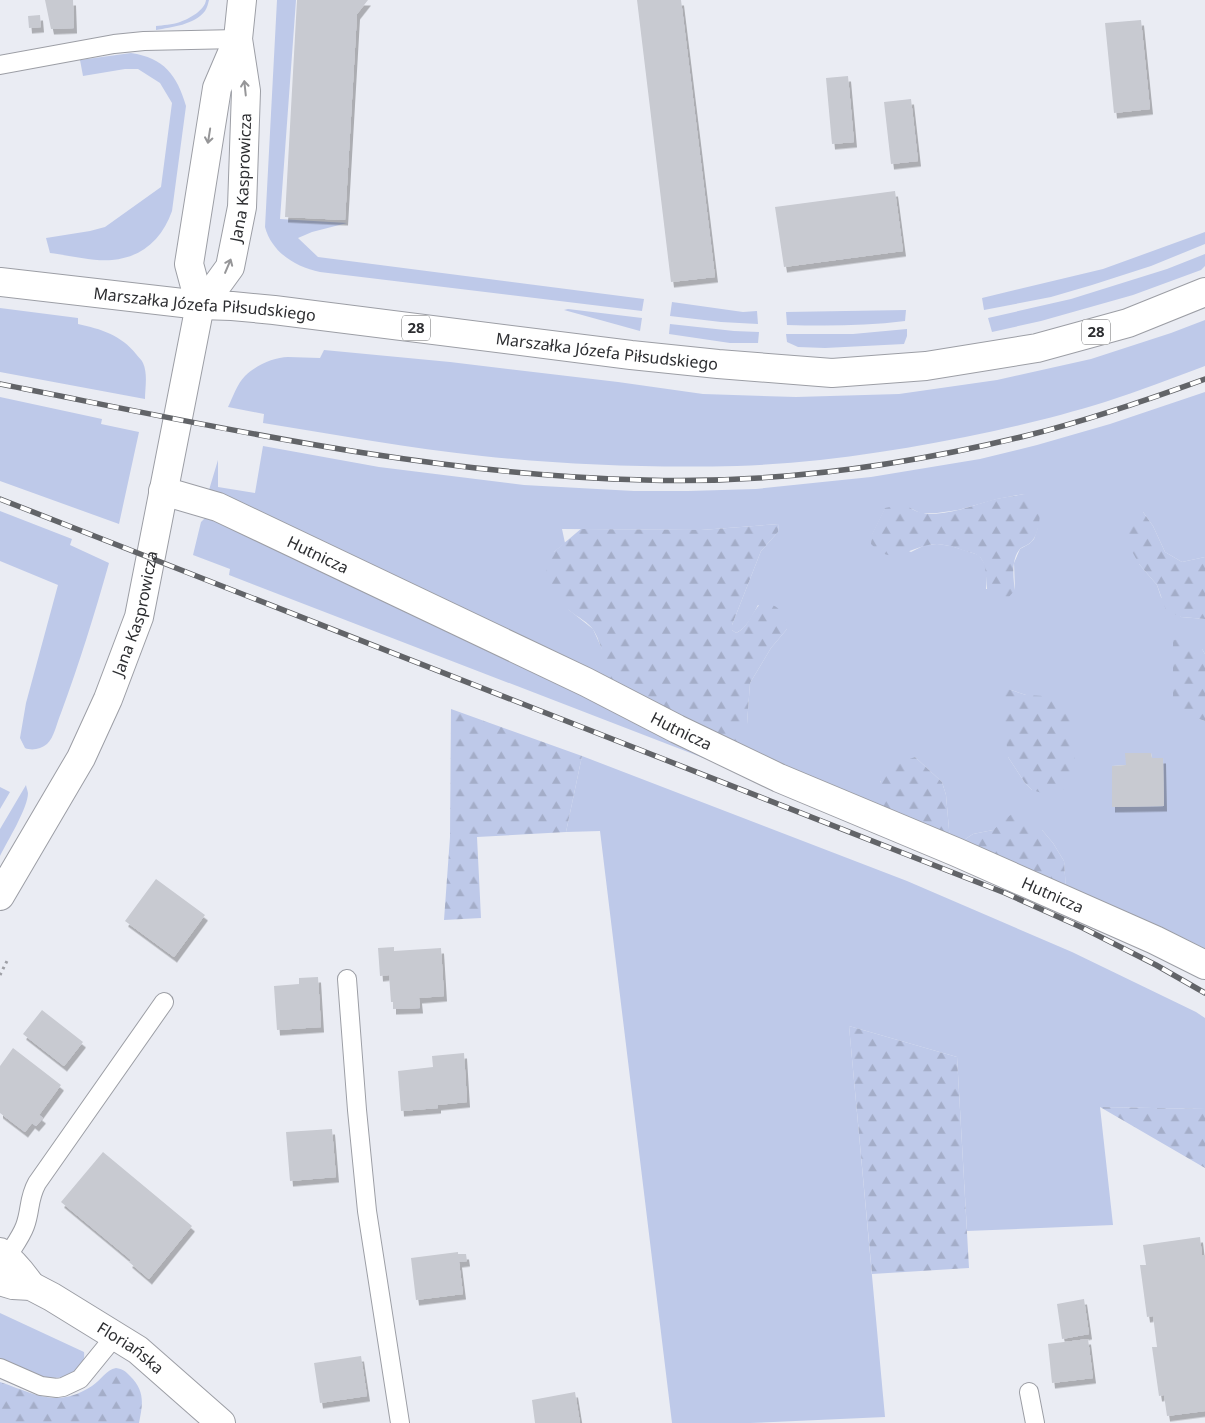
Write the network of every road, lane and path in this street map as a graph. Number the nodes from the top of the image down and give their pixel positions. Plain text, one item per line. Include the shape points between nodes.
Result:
1 (242, 0) edge
2 (238, 40) junction
3 (0, 65) edge
4 (0, 282) edge
5 (1205, 292) edge
6 (200, 305) junction
7 (163, 491) junction
8 (0, 896) edge
9 (8, 959) dead end
10 (1205, 965) edge
11 (0, 975) edge
12 (347, 979) dead end
13 (164, 1002) dead end
14 (2, 1263) edge
15 (115, 1336) junction
16 (0, 1368) edge
17 (1029, 1392) dead end
18 (221, 1423) edge
19 (400, 1423) edge
20 (1035, 1423) edge

1 - 2 street, Jana Kasprowicza
2 - 3 lane via 114,44
2 -> 6 street, Jana Kasprowicza via 217,88 190,264
6 -> 2 street, Jana Kasprowicza via 230,267 242,207 246,92
4 - 6 street, Marszałka Józefa Piłsudskiego / 28
5 - 6 street, Marszałka Józefa Piłsudskiego / 28 via 1128,323 1037,348 926,366 832,373 638,356 284,311
6 - 7 street, Jana Kasprowicza
7 - 8 street, Jana Kasprowicza via 139,617 108,699 81,758
7 - 10 street, Hutnicza via 218,507 779,778 1020,880
9 - 11 path
12 - 19 lane via 367,1211
13 - 14 lane via 37,1183 25,1227
14 - 15 street, Floriańska via 13,1285 31,1286
15 - 16 lane via 80,1379 64,1387 41,1386
15 - 18 street, Floriańska via 138,1350
17 - 20 lane

